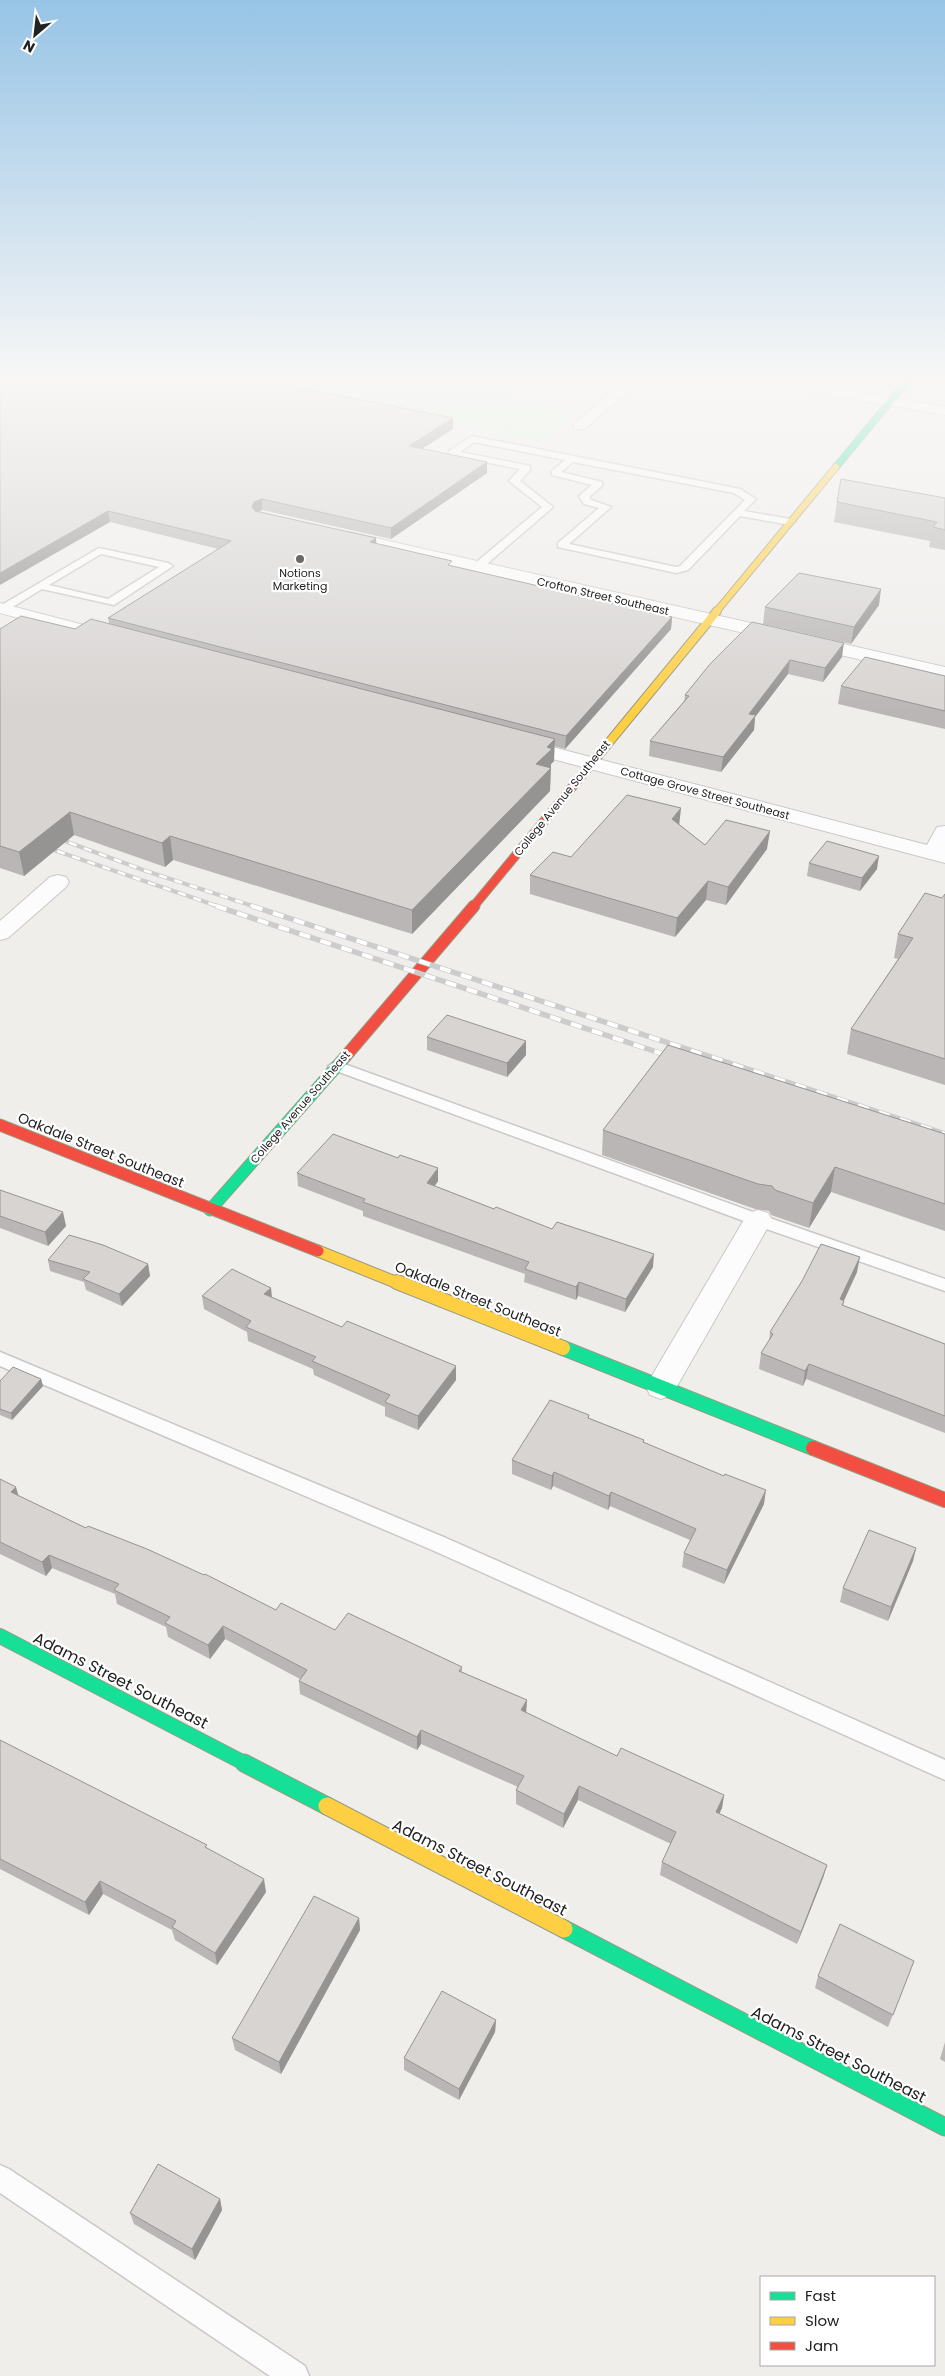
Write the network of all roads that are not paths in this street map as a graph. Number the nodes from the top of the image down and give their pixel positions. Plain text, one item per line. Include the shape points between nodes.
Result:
1 (527, 491) edge
2 (590, 491) edge
3 (736, 491) edge
4 (816, 491) edge
5 (738, 513) junction
6 (790, 522) junction
7 (337, 535) edge
8 (478, 567) junction
9 (41, 586) junction
10 (1, 609) edge
11 (710, 620) junction
12 (134, 644) edge
13 (945, 673) edge
14 (504, 741) edge
15 (590, 763) junction
16 (945, 832) edge
17 (939, 855) edge
18 (58, 882) dead end
19 (0, 932) edge
20 (336, 1066) junction
21 (0, 1125) edge
22 (210, 1210) junction
23 (758, 1220) junction
24 (945, 1285) edge
25 (0, 1359) edge
26 (660, 1387) junction
27 (945, 1500) edge
28 (0, 1636) edge
29 (945, 1770) edge
30 (945, 2127) edge
31 (0, 2178) edge
32 (295, 2376) edge

1 - 8 lane via 548,507
2 - 5 lane via 584,496 588,502 606,507 562,545 676,570 684,568
3 - 5 lane via 751,499
4 - 6 street, College Avenue Southeast
5 - 6 lane
6 - 11 street, College Avenue Southeast
7 - 8 street, Crofton Street Southeast
8 - 11 street, Crofton Street Southeast
9 - 9 lane via 99,551 168,566 110,603
9 - 10 lane
10 - 12 street
11 - 13 street, Crofton Street Southeast
11 - 15 street, College Avenue Southeast
14 - 15 street, Cottage Grove Street Southeast
15 - 17 street, Cottage Grove Street Southeast
15 - 20 street, College Avenue Southeast via 427,963
16 - 17 street
18 - 19 street
20 - 22 street, College Avenue Southeast
20 - 23 lane
21 - 22 street, Oakdale Street Southeast
22 - 26 street, Oakdale Street Southeast
23 - 24 lane
23 - 26 street
25 - 29 lane via 440,1544
26 - 27 street, Oakdale Street Southeast
28 - 30 street, Adams Street Southeast
31 - 32 lane

